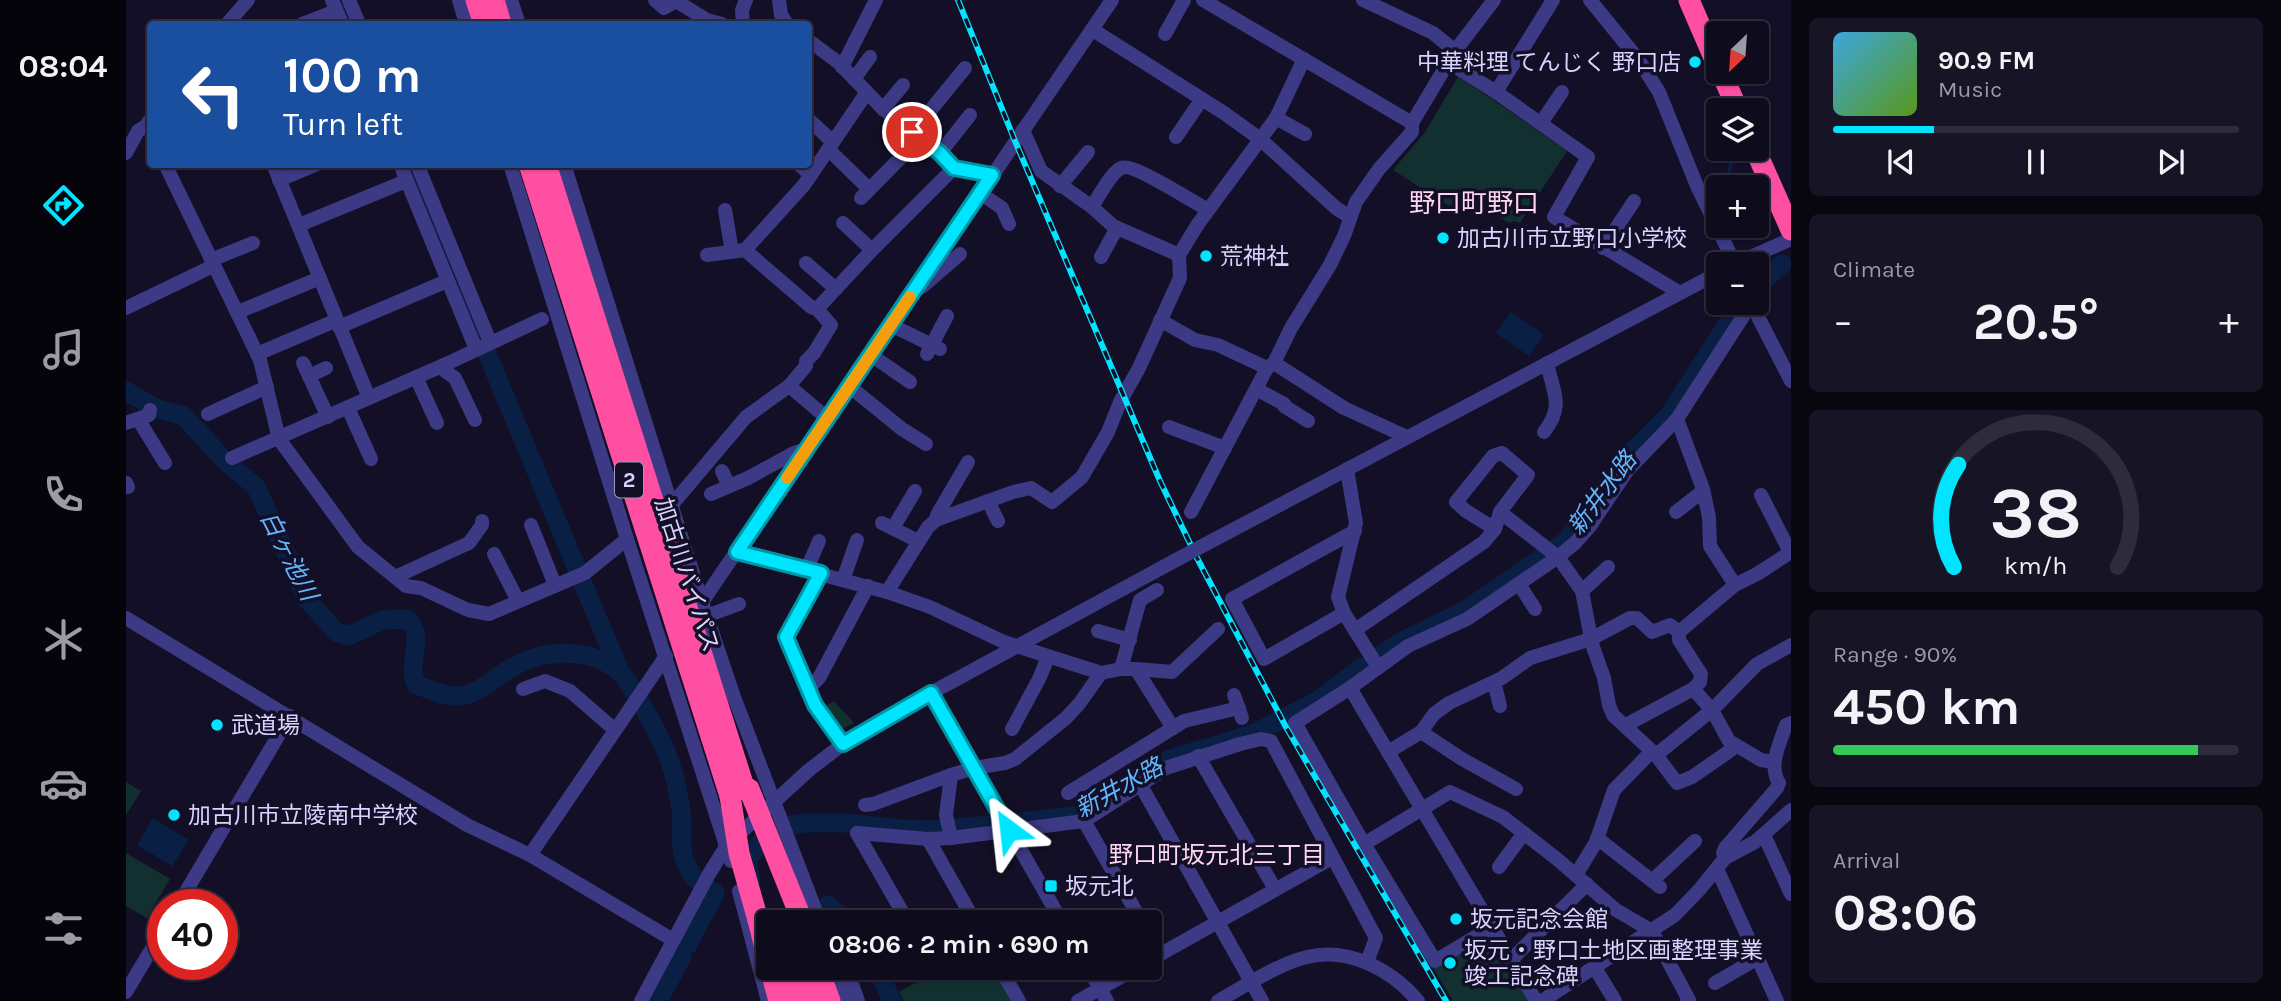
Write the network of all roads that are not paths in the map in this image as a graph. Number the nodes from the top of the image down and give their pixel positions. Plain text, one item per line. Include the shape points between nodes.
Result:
1 (248, 0) edge
2 (349, 0) edge
3 (458, 0) edge
4 (476, 0) edge
5 (494, 0) edge
6 (511, 0) edge
7 (654, 0) edge
8 (746, 0) edge
9 (779, 0) edge
10 (876, 0) edge
11 (1112, 0) edge
12 (1184, 0) edge
13 (1203, 0) edge
14 (1363, 0) edge
15 (1494, 0) edge
16 (1553, 0) edge
17 (1590, 0) edge
18 (1689, 0) edge
19 (336, 12) edge
20 (230, 21) edge
21 (310, 21) edge
22 (358, 21) edge
23 (465, 21) edge
24 (483, 21) edge
25 (500, 21) edge
26 (518, 21) edge
27 (711, 21) edge
28 (743, 21) edge
29 (786, 21) edge
30 (1093, 30) junction
31 (1165, 34) dead end
32 (1706, 38) edge
33 (812, 43) edge
34 (870, 57) dead end
35 (1451, 57) junction
36 (1304, 59) junction
37 (842, 67) junction
38 (965, 68) dead end
39 (854, 79) junction
40 (903, 85) dead end
41 (867, 92) junction
42 (1496, 92) junction
43 (1562, 92) dead end
44 (1202, 99) junction
45 (883, 109) junction
46 (970, 115) dead end
47 (1276, 118) junction
48 (1412, 123) junction
49 (1541, 123) junction
50 (812, 124) edge
51 (147, 128) edge
52 (1023, 130) junction
53 (1305, 134) dead end
54 (916, 135) junction
55 (1177, 137) dead end
56 (1260, 139) junction
57 (831, 146) junction
58 (1088, 152) dead end
59 (126, 153) edge
60 (940, 153) junction
61 (1760, 161) edge
62 (166, 168) edge
63 (274, 168) edge
64 (308, 168) edge
65 (401, 168) edge
66 (419, 168) edge
67 (511, 168) edge
68 (529, 168) edge
69 (547, 168) edge
70 (565, 168) edge
71 (803, 168) edge
72 (954, 168) junction
73 (811, 175) junction
74 (992, 175) junction
75 (279, 180) junction
76 (406, 181) junction
77 (1060, 187) junction
78 (980, 193) junction
79 (432, 201) junction
80 (1634, 201) dead end
81 (417, 207) junction
82 (1092, 207) junction
83 (725, 210) dead end
84 (1208, 210) junction
85 (1350, 217) junction
86 (1002, 219) dead end
87 (843, 223) dead end
88 (299, 225) junction
89 (1118, 228) junction
90 (1791, 230) edge
91 (1791, 239) edge
92 (253, 243) dead end
93 (1603, 248) junction
94 (739, 251) junction
95 (1729, 252) edge
96 (1762, 252) edge
97 (960, 254) dead end
98 (707, 255) dead end
99 (872, 255) junction
100 (1179, 255) junction
101 (1101, 257) dead end
102 (212, 263) junction
103 (806, 263) dead end
104 (320, 278) junction
105 (1706, 279) edge
106 (447, 281) junction
107 (842, 288) junction
108 (1680, 293) junction
109 (911, 295) junction
110 (553, 303) junction
111 (126, 308) edge
112 (817, 309) junction
113 (238, 312) junction
114 (1743, 315) edge
115 (1758, 315) edge
116 (541, 319) junction
117 (1160, 320) junction
118 (939, 322) dead end
119 (338, 323) junction
120 (559, 323) junction
121 (891, 325) junction
122 (491, 342) junction
123 (476, 349) junction
124 (257, 354) junction
125 (871, 355) junction
126 (1547, 363) junction
127 (444, 365) junction
128 (1271, 366) junction
129 (1787, 366) edge
130 (326, 368) dead end
131 (416, 377) junction
132 (1791, 381) edge
133 (910, 382) dead end
134 (789, 386) junction
135 (849, 386) junction
136 (267, 387) junction
137 (1258, 390) junction
138 (369, 398) junction
139 (348, 408) junction
140 (208, 414) dead end
141 (468, 414) dead end
142 (138, 417) edge
143 (328, 417) junction
144 (827, 418) junction
145 (1677, 419) junction
146 (1308, 421) dead end
147 (437, 423) dead end
148 (1169, 427) dead end
149 (1554, 427) dead end
150 (1407, 437) junction
151 (279, 439) junction
152 (926, 444) dead end
153 (1226, 448) junction
154 (807, 449) junction
155 (232, 458) dead end
156 (371, 458) dead end
157 (968, 462) dead end
158 (165, 463) dead end
159 (1347, 469) junction
160 (722, 471) dead end
161 (729, 486) junction
162 (915, 491) dead end
163 (1703, 491) junction
164 (711, 494) dead end
165 (1761, 495) dead end
166 (675, 500) dead end
167 (988, 500) junction
168 (1191, 512) dead end
169 (1500, 512) junction
170 (1676, 512) dead end
171 (936, 520) junction
172 (482, 521) dead end
173 (998, 521) dead end
174 (1495, 529) junction
175 (1355, 531) junction
176 (530, 533) dead end
177 (627, 540) junction
178 (857, 540) dead end
179 (819, 541) dead end
180 (918, 541) junction
181 (737, 552) junction
182 (1790, 552) edge
183 (494, 554) dead end
184 (1558, 557) junction
185 (1608, 567) dead end
186 (814, 571) junction
187 (395, 577) junction
188 (843, 580) junction
189 (1519, 583) junction
190 (555, 585) junction
191 (1735, 585) junction
192 (868, 586) junction
193 (1157, 590) dead end
194 (1582, 591) junction
195 (887, 592) junction
196 (518, 601) junction
197 (739, 604) dead end
198 (704, 609) junction
199 (1535, 609) dead end
200 (1344, 612) junction
201 (126, 618) edge
202 (1218, 629) dead end
203 (1355, 630) junction
204 (1098, 631) dead end
205 (1679, 632) junction
206 (1591, 639) junction
207 (1130, 640) junction
208 (1791, 645) edge
209 (1016, 646) junction
210 (666, 656) junction
211 (1048, 657) junction
212 (1378, 667) junction
213 (1128, 669) junction
214 (1101, 673) junction
215 (1494, 682) junction
216 (1350, 688) junction
217 (523, 689) dead end
218 (808, 689) junction
219 (1693, 689) junction
220 (931, 693) junction
221 (1500, 706) dead end
222 (1238, 707) dead end
223 (1712, 710) junction
224 (290, 716) junction
225 (1791, 723) edge
226 (1626, 725) junction
227 (1173, 728) junction
228 (1012, 729) dead end
229 (615, 730) junction
230 (1421, 732) junction
231 (843, 744) junction
232 (1733, 746) junction
233 (1388, 752) junction
234 (1654, 753) junction
235 (1198, 757) junction
236 (1774, 762) junction
237 (974, 768) junction
238 (951, 775) junction
239 (1140, 784) junction
240 (1516, 789) dead end
241 (742, 792) junction
242 (1068, 793) dead end
243 (774, 802) junction
244 (864, 805) dead end
245 (1421, 809) junction
246 (1791, 810) edge
247 (1084, 821) junction
248 (1009, 830) junction
249 (1524, 833) junction
250 (1765, 835) junction
251 (951, 838) junction
252 (1597, 838) junction
253 (928, 839) junction
254 (1695, 841) dead end
255 (1364, 844) junction
256 (727, 845) junction
257 (530, 855) junction
258 (1332, 858) junction
259 (1721, 864) junction
260 (1499, 867) dead end
261 (1582, 880) junction
262 (187, 889) edge
263 (1275, 889) junction
264 (1791, 894) edge
265 (779, 910) edge
266 (779, 910) edge
267 (815, 910) edge
268 (901, 910) edge
269 (968, 910) edge
270 (1055, 910) edge
271 (1135, 910) edge
272 (1216, 922) junction
273 (1492, 927) junction
274 (1652, 931) junction
275 (673, 940) junction
276 (1162, 953) edge
277 (147, 957) edge
278 (1758, 958) junction
279 (1511, 960) junction
280 (1367, 962) junction
281 (1595, 968) junction
282 (773, 980) edge
283 (789, 980) edge
284 (805, 980) edge
285 (822, 980) edge
286 (838, 980) edge
287 (850, 980) edge
288 (1007, 980) edge
289 (1122, 980) edge
290 (1251, 982) junction
291 (1715, 983) dead end
292 (126, 992) edge
293 (1103, 995) edge
294 (640, 1001) edge
295 (768, 1001) edge
296 (779, 1001) edge
297 (795, 1001) edge
298 (812, 1001) edge
299 (830, 1001) edge
300 (845, 1001) edge
301 (858, 1001) edge
302 (1019, 1001) edge
303 (1078, 1001) edge
304 (1218, 1001) edge
305 (1262, 1001) edge
306 (1418, 1001) edge
307 (1536, 1001) edge
308 (1542, 1001) edge
309 (1615, 1001) edge
310 (1687, 1001) edge
311 (1777, 1001) edge

1 - 20 street
2 - 22 street
3 - 23 street
4 - 24 highway
5 - 25 highway
6 - 26 street
7 - 27 street via 663,8 676,1
8 - 28 street
9 - 29 street
10 - 37 street
11 - 30 street
12 - 31 street
13 - 36 street
14 - 35 street via 1433,33
15 - 35 street
16 - 42 street
17 - 95 street via 1638,59 1658,92
18 - 32 highway
19 - 21 street
30 - 44 street
30 - 52 street
33 - 37 street
34 - 39 street
35 - 42 street
35 - 48 street
36 - 47 street
36 - 48 street
37 - 39 street
38 - 54 street via 943,87
39 - 41 street
40 - 45 street
41 - 45 street
41 - 57 street
42 - 49 street
43 - 49 street
44 - 55 street
44 - 56 street
45 - 54 street
46 - 60 street
47 - 53 street
47 - 56 street
48 - 85 street via 1412,132 1379,169
49 - 93 street via 1588,157 1553,217
50 - 57 street
51 - 59 street via 138,131
52 - 74 street
52 - 77 street via 1041,171
54 - 57 street via 893,172 865,193
54 - 60 street
56 - 84 street
56 - 85 street
57 - 73 street
58 - 77 street
60 - 72 street
61 - 90 highway
62 - 102 street
63 - 75 street
64 - 75 street
65 - 76 street
66 - 79 street
67 - 110 street
68 - 241 highway, 加古川バイパス / 2
69 - 241 highway, 加古川バイパス / 2 via 729,738
70 - 198 street
71 - 73 street
72 - 74 street
72 - 99 street via 927,202 893,220
73 - 94 street
74 - 78 street
75 - 88 street
76 - 81 street
76 - 88 street
77 - 82 street
78 - 86 street via 1002,208
78 - 109 street
79 - 81 street
79 - 122 street
80 - 93 street
81 - 106 street
82 - 84 street via 1115,173 1126,166
82 - 89 street
83 - 94 street
84 - 100 street
85 - 128 street via 1330,265
87 - 99 street
88 - 104 street
89 - 100 street
89 - 101 street
91 - 96 street
92 - 102 street
93 - 108 street
94 - 98 street
94 - 112 street
97 - 109 street
99 - 107 street
100 - 117 street via 1180,278
102 - 111 street
102 - 113 street
103 - 107 street
104 - 113 street
104 - 119 street
105 - 108 street
106 - 119 street
106 - 123 street
107 - 112 street
108 - 126 street
109 - 121 street
110 - 116 street
110 - 120 street
112 - 134 street via 831,325
113 - 124 street
114 - 145 street
115 - 129 street
116 - 120 street
116 - 122 street
117 - 128 street via 1195,340
117 - 167 street via 1082,477 1052,502 1031,488
118 - 121 street via 933,350
119 - 124 street
119 - 138 street
120 - 177 street
121 - 125 street
122 - 123 street
123 - 127 street
124 - 136 street
125 - 133 street
125 - 135 street
126 - 149 street via 1556,395
126 - 150 street
127 - 131 street
127 - 141 street via 455,378
128 - 137 street
128 - 150 street
129 - 132 street
130 - 143 street via 306,369
131 - 138 street
131 - 147 street
134 - 144 street
134 - 166 street via 746,417
135 - 144 street
135 - 152 street
136 - 140 street
136 - 151 street
137 - 146 street
137 - 153 street
138 - 139 street
139 - 143 street
139 - 156 street
142 - 158 street
143 - 151 street
144 - 154 street
145 - 163 street
145 - 184 street via 1627,471 1590,526
148 - 153 street
150 - 159 street
151 - 155 street
151 - 187 street via 358,547
153 - 168 street
154 - 161 street
154 - 181 street
157 - 171 street
159 - 175 street
159 - 209 street, bridge
160 - 161 street
161 - 164 street
162 - 180 street via 888,526
163 - 170 street
163 - 191 street via 1710,545
165 - 182 street
167 - 171 street
167 - 173 street
169 - 174 street
169 - 174 street via 1528,475 1502,453 1493,456 1456,502
169 - 184 street
171 - 180 street
172 - 187 street via 469,542 449,544
174 - 203 street via 1484,542
175 - 200 street via 1338,597
175 - 200 street via 1232,599 1264,659
176 - 190 street
177 - 190 street via 579,576
177 - 210 street
178 - 188 street
179 - 186 street
180 - 195 street
181 - 186 street
181 - 198 street
182 - 191 street
183 - 196 street
184 - 189 street
184 - 194 street
185 - 194 street
186 - 188 street
186 - 218 street via 786,637
187 - 196 street via 406,586 421,588 468,610 489,614
188 - 192 street
189 - 199 street
189 - 212 street via 1467,619 1408,646
190 - 196 street
191 - 205 street
192 - 195 street
192 - 218 street via 819,678
193 - 207 street via 1140,600
194 - 206 street
195 - 209 street
197 - 198 street
198 - 243 street
200 - 203 street
201 - 224 street
202 - 213 street via 1172,672
203 - 212 street
204 - 207 street
205 - 206 street via 1670,625 1652,632 1634,617
205 - 219 street via 1679,640 1701,674
206 - 215 street
206 - 226 street via 1613,715
207 - 213 street
208 - 223 street via 1758,664
209 - 211 street
209 - 220 street
210 - 229 street
210 - 256 street
211 - 214 street
211 - 228 street
212 - 216 street
213 - 214 street
213 - 227 street
214 - 237 street via 1072,711 1015,759
215 - 221 street
215 - 230 street via 1434,714
216 - 233 street
216 - 255 street via 1295,723
217 - 229 street via 542,676 584,696
218 - 231 street
219 - 223 street
219 - 226 street
220 - 231 street
220 - 237 street
222 - 227 street
223 - 232 street
223 - 234 street
224 - 257 street via 467,825
224 - 262 street
225 - 236 street via 1786,725
226 - 234 street
227 - 242 street
229 - 257 street
230 - 233 street
230 - 240 street
231 - 243 street
232 - 234 street via 1677,783
232 - 236 street
233 - 245 street
234 - 252 street via 1614,790
235 - 239 street via 1166,768
235 - 258 street via 1261,739 1271,741
235 - 263 street
236 - 259 street via 1777,788 1725,848
237 - 238 street
237 - 248 street
238 - 244 street via 894,802
238 - 251 street via 946,815
239 - 247 street
239 - 272 street
241 - 265 highway, 加古川バイパス / 2, bridge
241 - 266 highway, 2, bridge
243 - 256 street
243 - 267 street
245 - 249 street via 1450,792 1503,817
245 - 255 street
245 - 273 street
246 - 250 street
247 - 248 street
247 - 271 street
248 - 251 street
248 - 270 street
249 - 260 street
249 - 261 street
250 - 259 street
250 - 264 street
251 - 253 street
252 - 254 street via 1656,884
252 - 261 street
253 - 268 street via 857,832
253 - 269 street
255 - 273 street via 1435,961
256 - 275 street
256 - 295 street
257 - 275 street
258 - 263 street
258 - 280 street via 1376,938
259 - 274 street via 1675,915
259 - 278 street
261 - 274 street via 1616,910
261 - 279 street
263 - 272 street
272 - 276 street
272 - 290 street
273 - 279 street
274 - 281 street
274 - 310 street
275 - 294 street
277 - 292 street
278 - 291 street
278 - 311 street
279 - 307 street
280 - 290 street via 1327,955 1307,957
280 - 306 street via 1406,986
281 - 308 street
281 - 309 street
282 - 296 highway
283 - 297 highway
284 - 298 highway
285 - 299 highway
286 - 300 street
287 - 301 street
288 - 302 street
289 - 293 street
290 - 304 street
290 - 305 street
293 - 303 street

